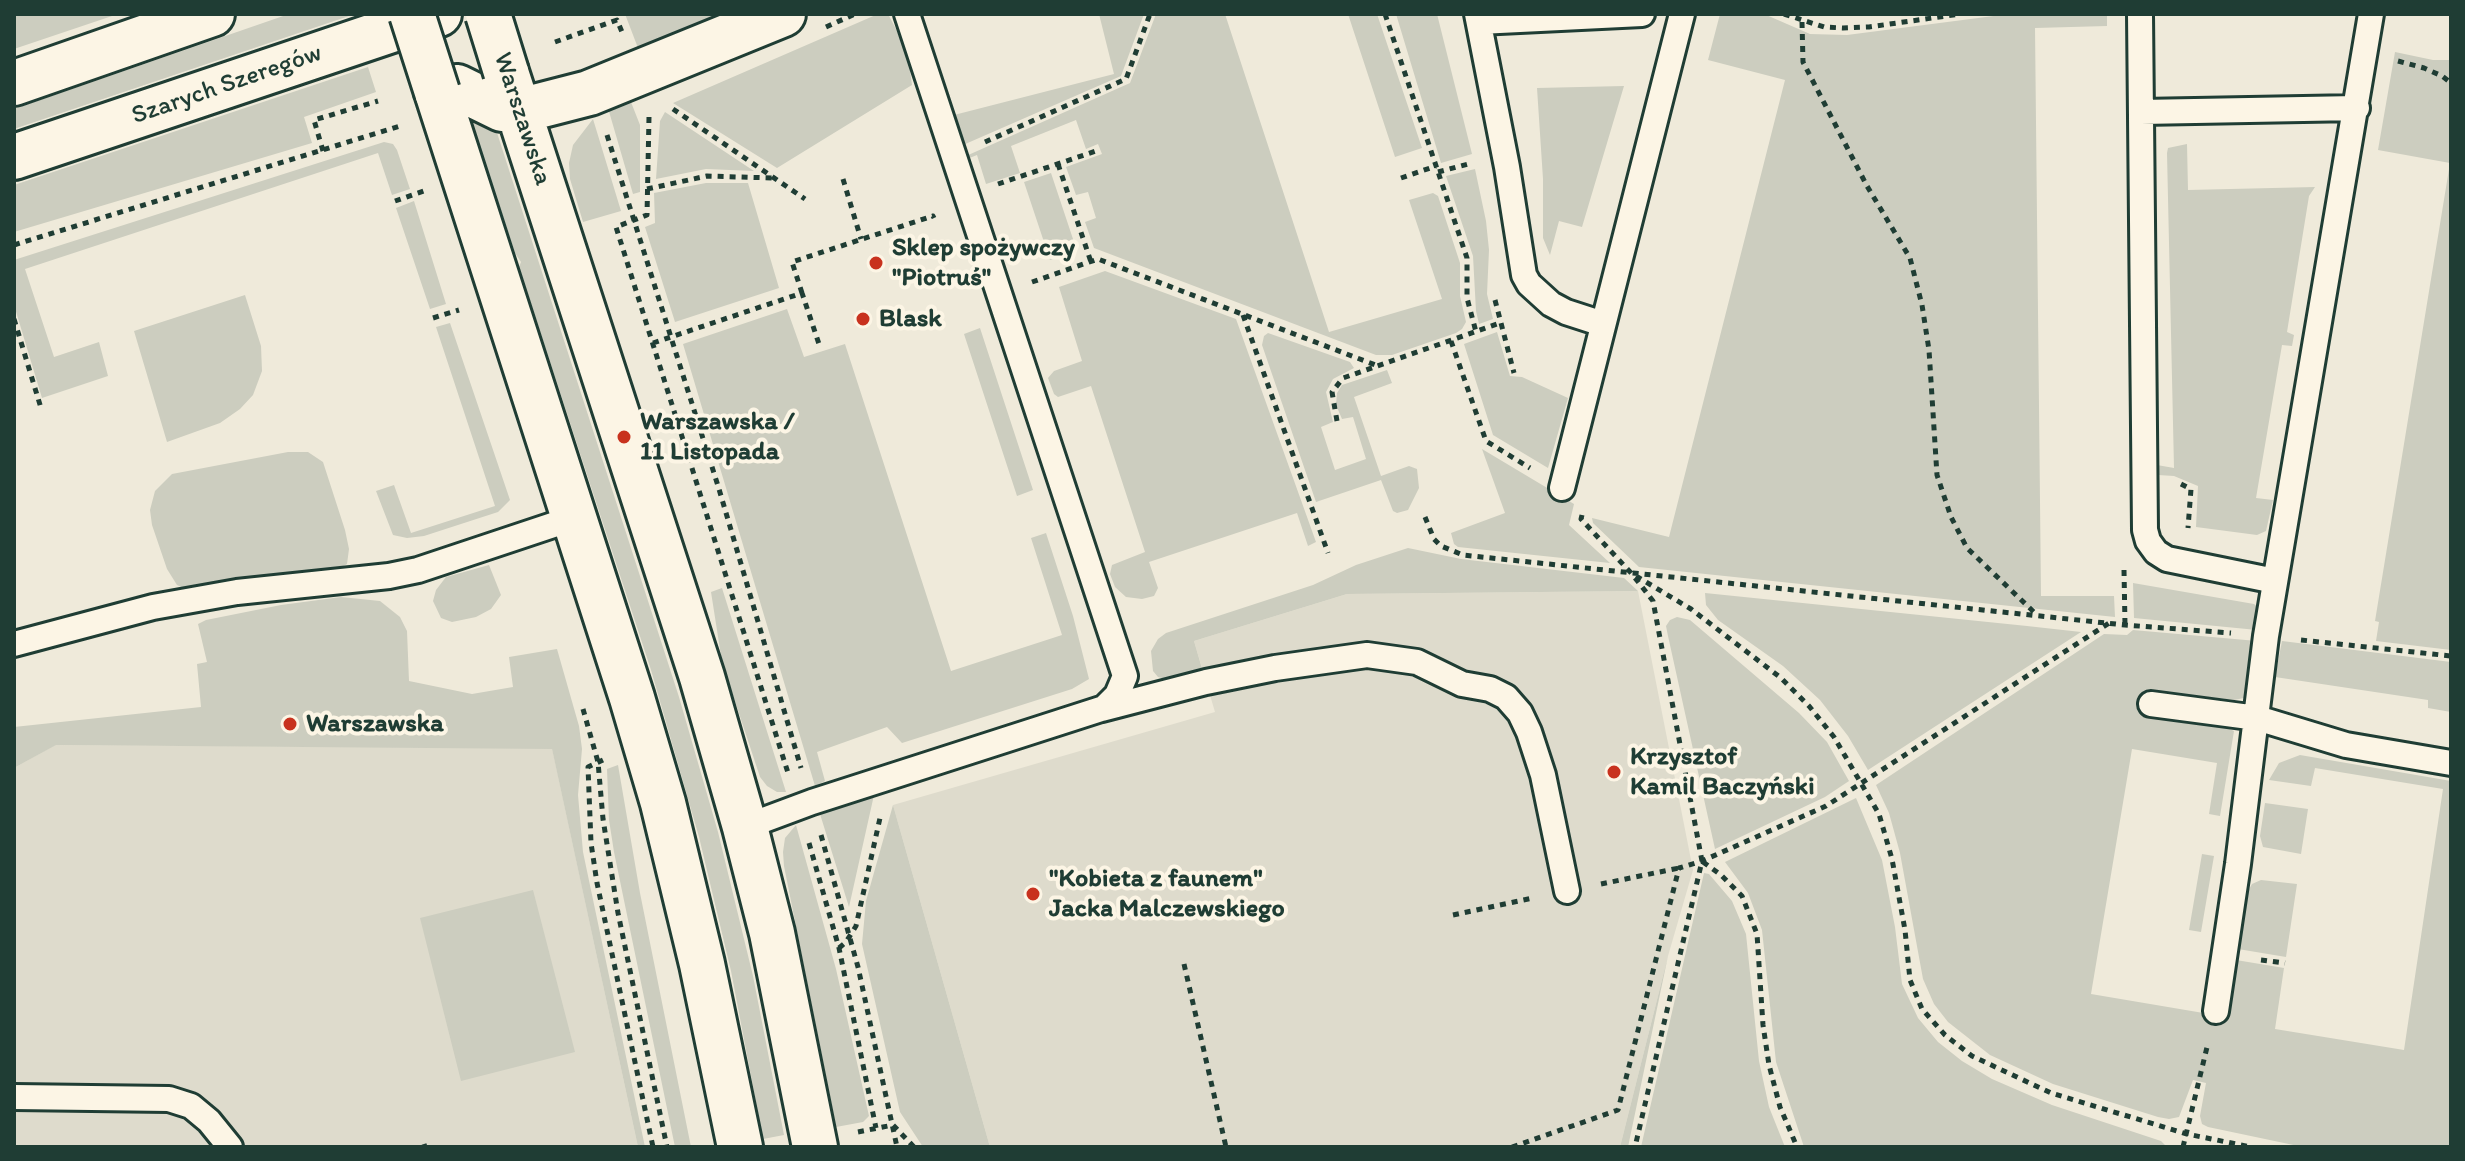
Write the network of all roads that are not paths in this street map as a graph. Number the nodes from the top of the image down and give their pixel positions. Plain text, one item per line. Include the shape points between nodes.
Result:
1 (212, 14) edge
2 (412, 14) edge
3 (439, 14) edge
4 (488, 14) edge
5 (783, 14) edge
6 (907, 14) edge
7 (1642, 14) edge
8 (1682, 14) edge
9 (2140, 14) edge
10 (2371, 14) edge
11 (1478, 18) edge
12 (441, 81) junction
13 (14, 83) edge
14 (513, 92) junction
15 (2357, 108) junction
16 (2141, 112) junction
17 (14, 157) edge
18 (1603, 324) junction
19 (1562, 488) road end
20 (574, 518) junction
21 (2275, 581) junction
22 (14, 644) edge
23 (2151, 704) dead end
24 (1096, 711) junction
25 (2257, 718) junction
26 (2451, 763) edge
27 (745, 827) junction
28 (1567, 891) dead end
29 (2216, 1011) road end
30 (14, 1097) edge
31 (230, 1147) edge
32 (740, 1147) edge
33 (815, 1147) edge

1 - 13 street
2 - 12 street, bridge
3 - 17 street, Szarych Szeregów
4 - 14 street, Warszawska, bridge
5 - 14 street via 589,93
6 - 24 lane via 1123,663 1122,686
7 - 11 lane
8 - 18 lane
9 - 16 lane
10 - 15 lane
11 - 18 lane via 1524,275 1551,304
12 - 14 street via 502,109
12 - 20 street
14 - 27 street, Warszawska via 702,677
15 - 16 lane
15 - 21 lane
16 - 21 lane via 2148,541 2167,559
18 - 19 lane
20 - 22 lane via 418,570 237,592
20 - 32 street via 663,803
21 - 25 lane
23 - 25 lane
24 - 27 lane
24 - 28 lane via 1206,682 1367,655 1417,662 1462,684 1490,689 1506,697 1529,732
25 - 26 lane via 2346,745
25 - 29 lane
27 - 33 street, Warszawska
30 - 31 lane via 169,1099 191,1106

